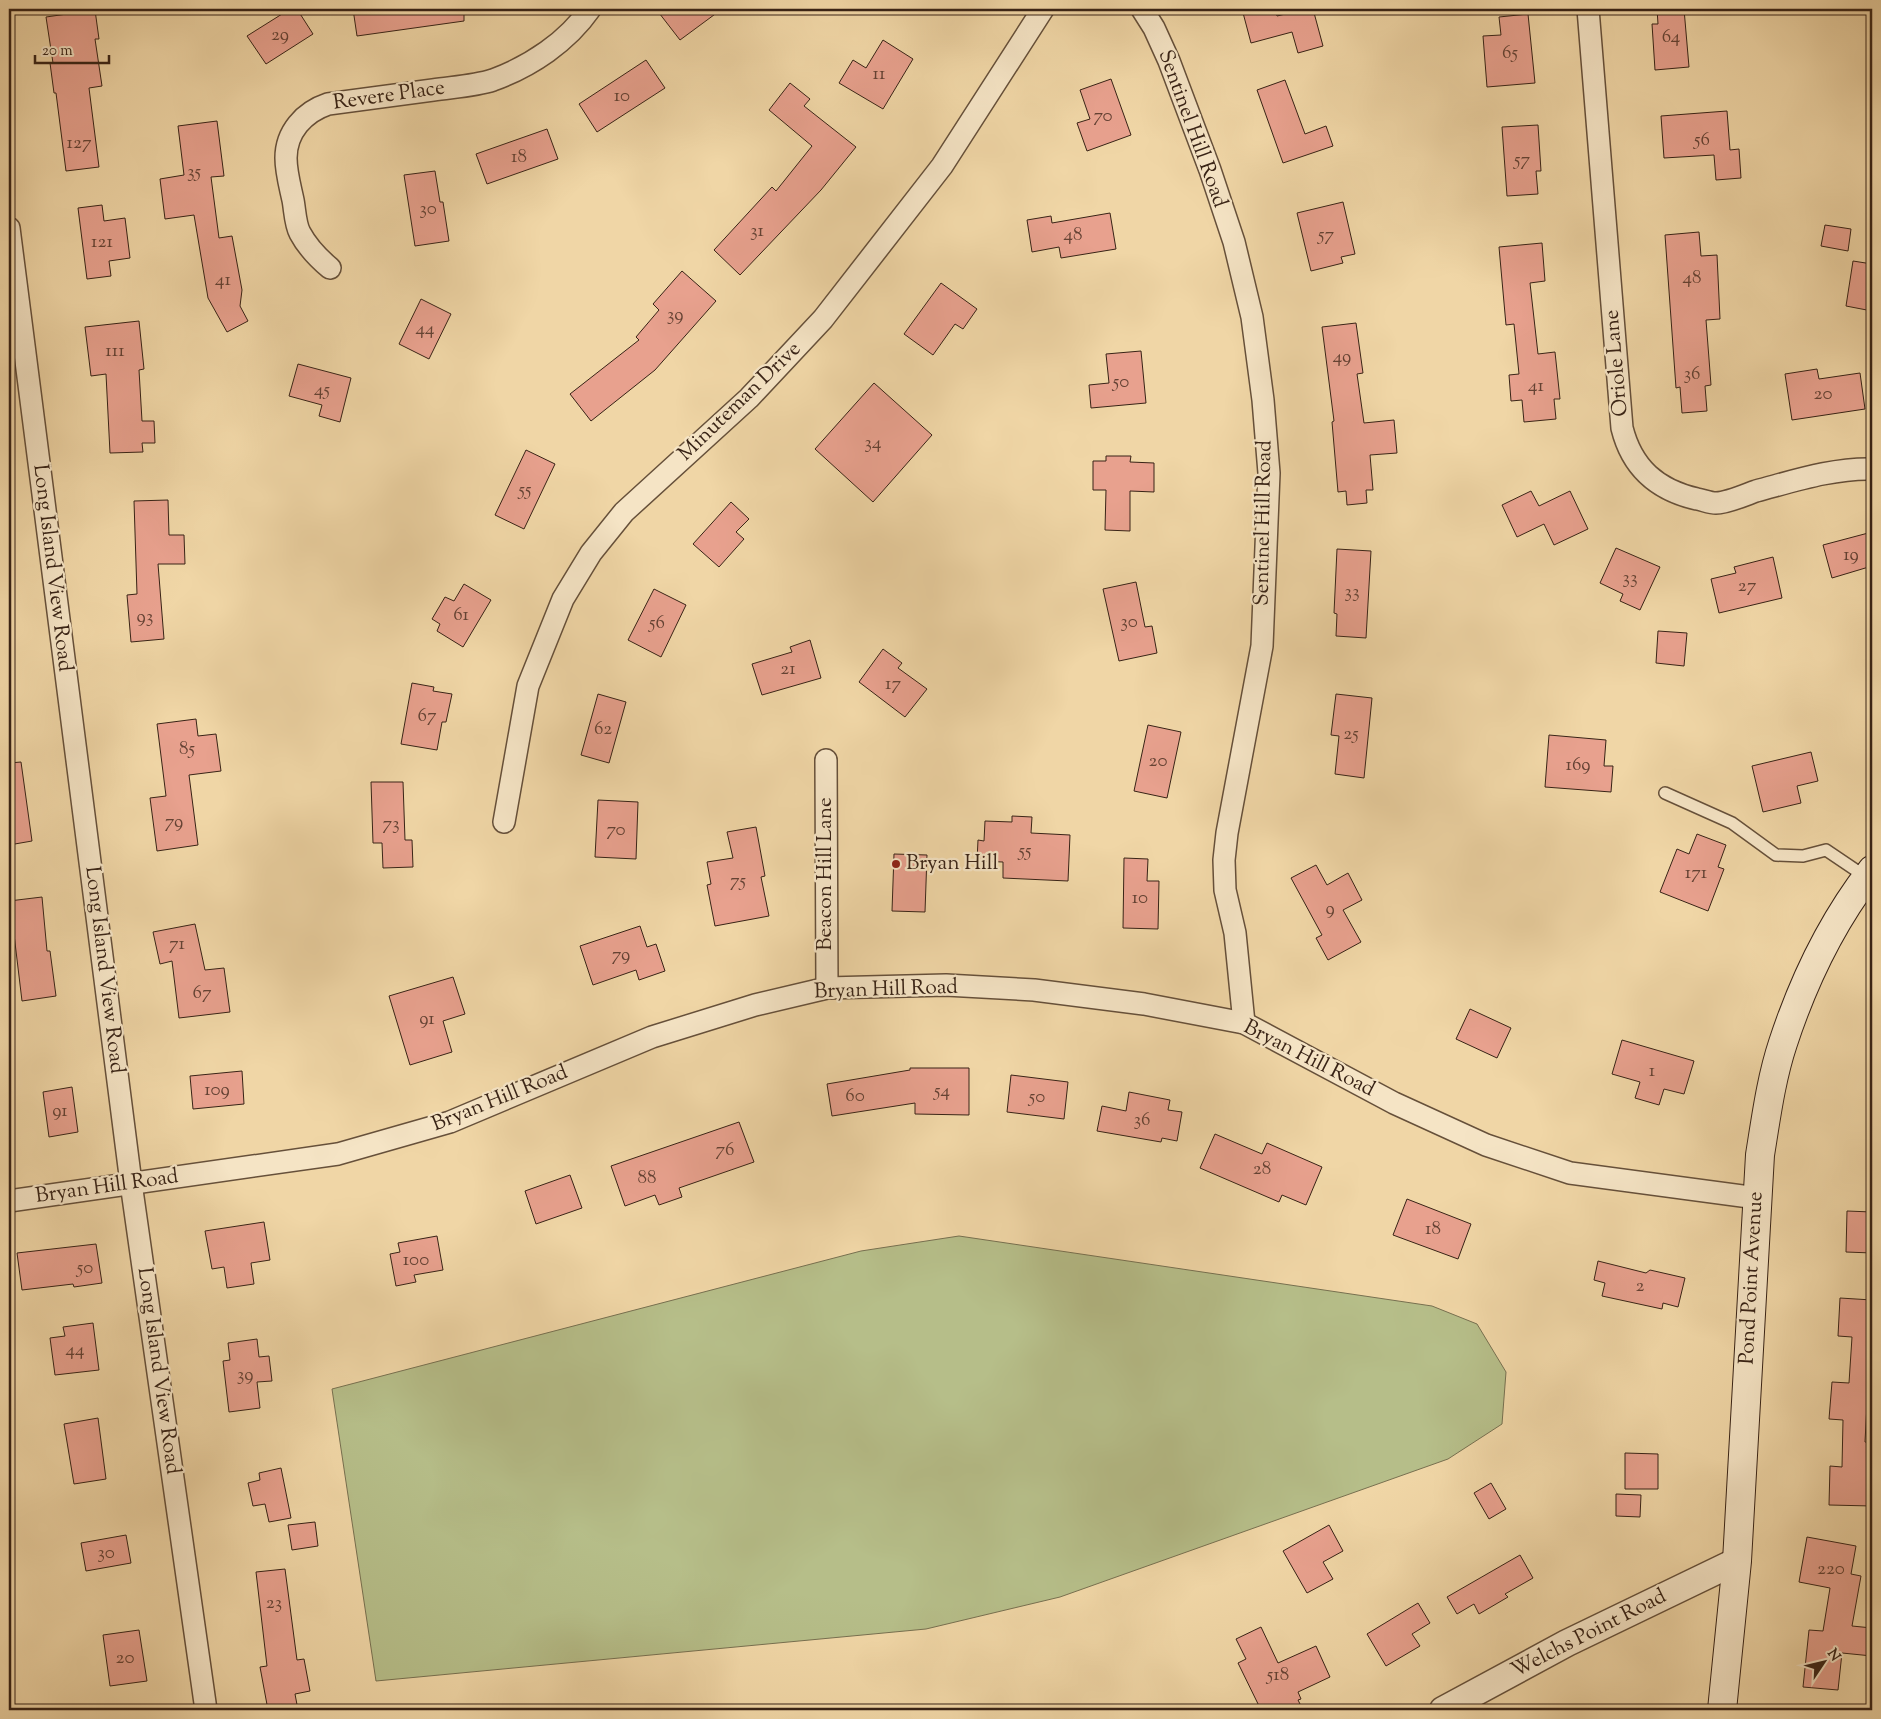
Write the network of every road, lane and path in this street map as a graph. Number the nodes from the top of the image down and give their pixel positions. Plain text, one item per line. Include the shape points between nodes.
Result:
1 (590, 9) edge
2 (1044, 9) edge
3 (1142, 9) edge
4 (1588, 9) edge
5 (9, 228) edge
6 (330, 268) dead end
7 (14, 316) edge
8 (1872, 468) edge
9 (826, 760) dead end
10 (1665, 793) dead end
11 (504, 822) dead end
12 (1869, 874) edge
13 (827, 988) junction
14 (1244, 1023) junction
15 (131, 1183) junction
16 (1756, 1198) junction
17 (9, 1201) edge
18 (1737, 1561) junction
19 (206, 1710) edge
20 (1443, 1710) edge
21 (1722, 1710) edge

1 - 6 street, Revere Place via 566,37 518,70 491,80 453,87 328,104 304,118 288,145 287,168 299,232 314,254
2 - 11 street, Minuteman Drive via 942,166 823,319 749,398 624,512 590,553 563,599 528,686
3 - 14 street, Sentinel Hill Road via 1169,61 1234,242 1252,317 1263,400 1268,473 1262,646 1224,860 1225,890 1236,942
4 - 8 street, Oriole Lane via 1622,428 1640,467 1665,489 1716,503 1807,476
5 - 7 street, Long Island View Road
7 - 15 street, Long Island View Road
9 - 13 street, Beacon Hill Lane
10 - 12 lane via 1732,823 1776,855 1803,856 1826,850
12 - 16 main road, Pond Point Avenue via 1834,927 1783,1044 1760,1155
13 - 14 street, Bryan Hill Road via 946,985 1034,990 1144,1004
13 - 15 street, Bryan Hill Road via 652,1036 450,1122 338,1154
14 - 16 street, Bryan Hill Road via 1394,1103 1486,1145 1570,1173
15 - 17 street, Bryan Hill Road
15 - 19 street, Long Island View Road
16 - 18 main road, Pond Point Avenue
18 - 20 street, Welchs Point Road via 1567,1643
18 - 21 main road, Pond Point Avenue

